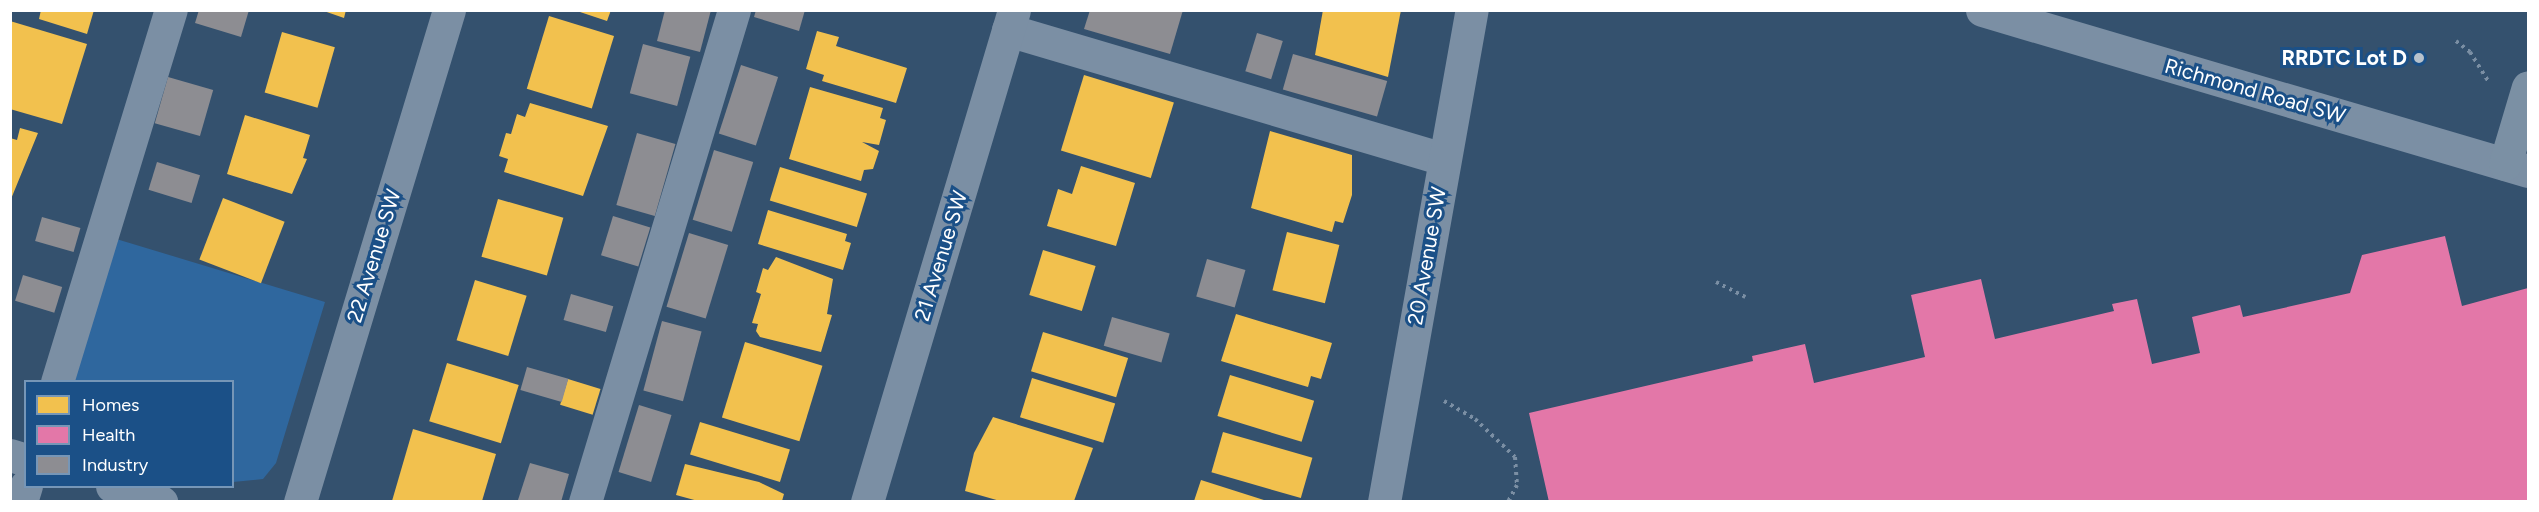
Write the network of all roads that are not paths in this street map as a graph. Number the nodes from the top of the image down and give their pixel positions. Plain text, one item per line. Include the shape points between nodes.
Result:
1 (171, 10) edge
2 (449, 10) edge
3 (734, 10) edge
4 (1472, 10) edge
5 (1987, 11) edge
6 (1011, 20) edge
7 (2529, 87) edge
8 (1444, 159) junction
9 (2517, 168) edge
10 (57, 380) edge
11 (118, 488) edge
12 (160, 501) edge
13 (300, 501) edge
14 (585, 501) edge
15 (867, 501) edge
16 (1384, 501) edge

1 - 10 street
2 - 13 street, 22 Avenue SW
3 - 14 street
4 - 8 street, 20 Avenue SW
5 - 9 street, Richmond Road SW
6 - 8 street
6 - 15 street, 21 Avenue SW
7 - 9 highway
8 - 16 street, 20 Avenue SW
11 - 12 street

